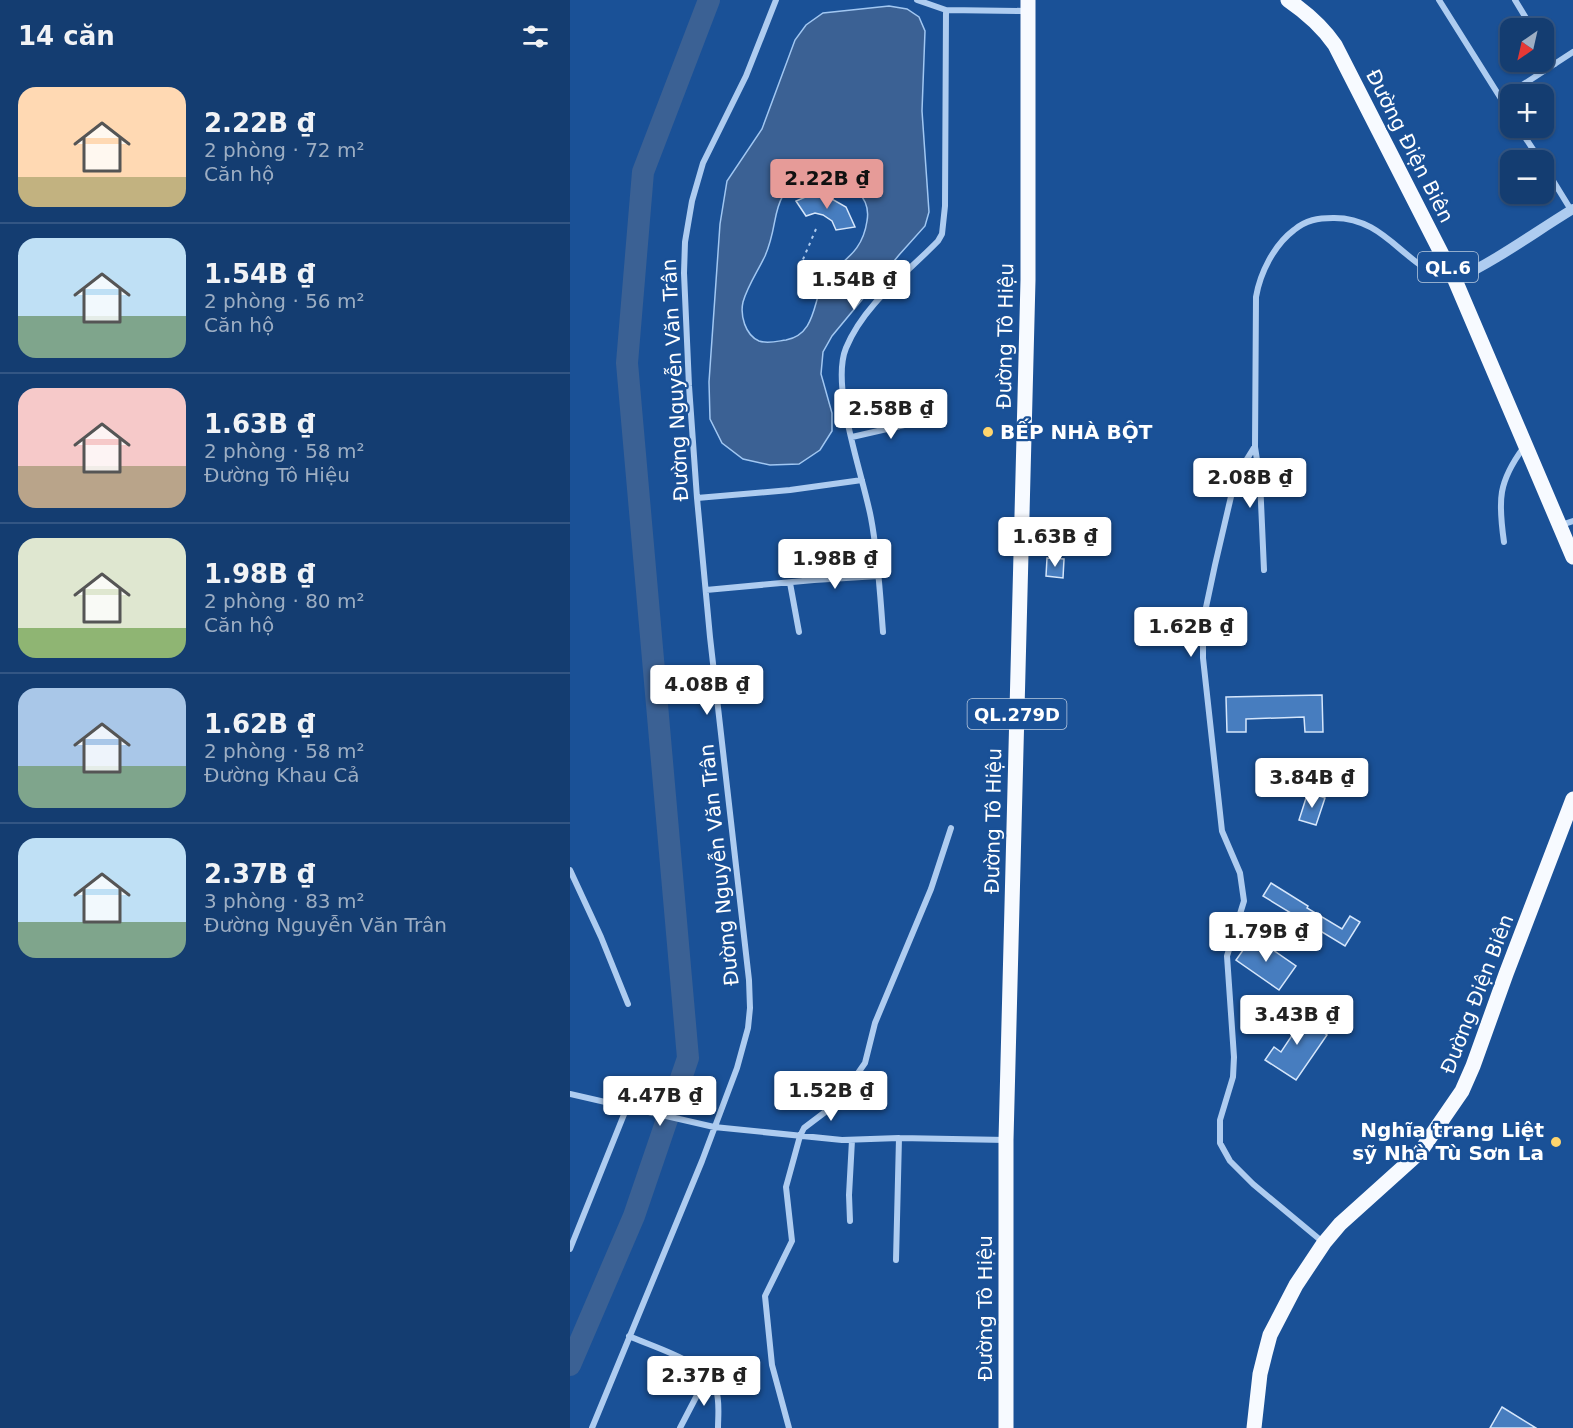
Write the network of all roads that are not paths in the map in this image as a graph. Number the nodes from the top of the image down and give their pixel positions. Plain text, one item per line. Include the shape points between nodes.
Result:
1 (776, 0) edge
2 (917, 0) edge
3 (1287, 0) edge
4 (1439, 0) edge
5 (1515, 0) edge
6 (1028, 5) edge
7 (946, 10) junction
8 (1526, 18) edge
9 (1573, 52) edge
10 (1555, 64) joint
11 (1524, 84) edge
12 (1500, 97) edge
13 (1554, 181) edge
14 (1572, 209) edge
15 (1455, 280) junction
16 (926, 420) dead end
17 (852, 437) junction
18 (1526, 444) junction
19 (1255, 446) junction
20 (862, 480) junction
21 (697, 498) junction
22 (1567, 523) edge
23 (1504, 542) dead end
24 (1573, 557) edge
25 (1264, 570) dead end
26 (878, 576) junction
27 (790, 583) junction
28 (706, 590) junction
29 (799, 632) dead end
30 (883, 632) dead end
31 (1573, 801) edge
32 (951, 828) dead end
33 (570, 870) edge
34 (628, 1004) dead end
35 (570, 1094) edge
36 (627, 1107) junction
37 (714, 1127) junction
38 (800, 1136) junction
39 (899, 1138) junction
40 (852, 1140) junction
41 (1006, 1140) junction
42 (850, 1221) dead end
43 (1324, 1243) junction
44 (570, 1249) edge
45 (896, 1260) dead end
46 (629, 1336) junction
47 (707, 1376) junction
48 (592, 1428) edge
49 (680, 1428) edge
50 (718, 1428) edge
51 (789, 1428) edge
52 (1006, 1428) edge
53 (1254, 1428) edge

1 - 21 street, Đường Nguyễn Văn Trân via 746,75 703,163 688,219 684,273
2 - 7 street
3 - 15 main road, Đường Điện Biên / QL.6 via 1326,31 1335,45
4 - 12 street
5 - 8 street
6 - 7 street
6 - 41 main road, Đường Tô Hiệu / QL.279D via 1028,280
7 - 17 street via 942,234 876,304 845,349 841,382
9 - 10 street
10 - 11 street
13 - 14 street
14 - 15 street via 1513,250
15 - 18 main road, Đường Điện Biên / QL.6
15 - 19 street via 1438,276 1378,230 1358,220 1320,218 1288,234 1258,282
16 - 17 street
17 - 20 street
18 - 22 main road, Đường Điện Biên / QL.6
18 - 23 street via 1510,466 1503,487 1499,510
19 - 25 street
19 - 43 street via 1233,488 1203,635 1222,831 1240,873 1244,901 1227,956 1234,1057 1233,1077 1220,1120 1220,1143 1230,1161 1253,1184
20 - 21 street
20 - 26 street via 872,519
21 - 28 street, Đường Nguyễn Văn Trân
22 - 24 main road, Đường Điện Biên / QL.6
26 - 27 street
26 - 30 street
27 - 28 street
27 - 29 street
28 - 37 street, Đường Nguyễn Văn Trân via 750,1008 744,1048
31 - 43 main road, Đường Điện Biên via 1462,1091 1420,1152
32 - 38 street via 931,889 875,1023 865,1063 837,1103 804,1128
33 - 34 street
35 - 36 street
36 - 37 street
36 - 44 street
37 - 38 street
37 - 46 street, Đường Nguyễn Văn Trân
38 - 40 street
38 - 51 street via 786,1187 792,1241 765,1296 772,1365
39 - 40 street
39 - 41 street
39 - 45 street
40 - 42 street
41 - 52 main road, Đường Tô Hiệu / QL.279D
43 - 53 main road, Đường Điện Biên via 1270,1335 1260,1374
46 - 47 street via 694,1365
46 - 48 street, Đường Nguyễn Văn Trân
47 - 49 street
47 - 50 street via 716,1391

